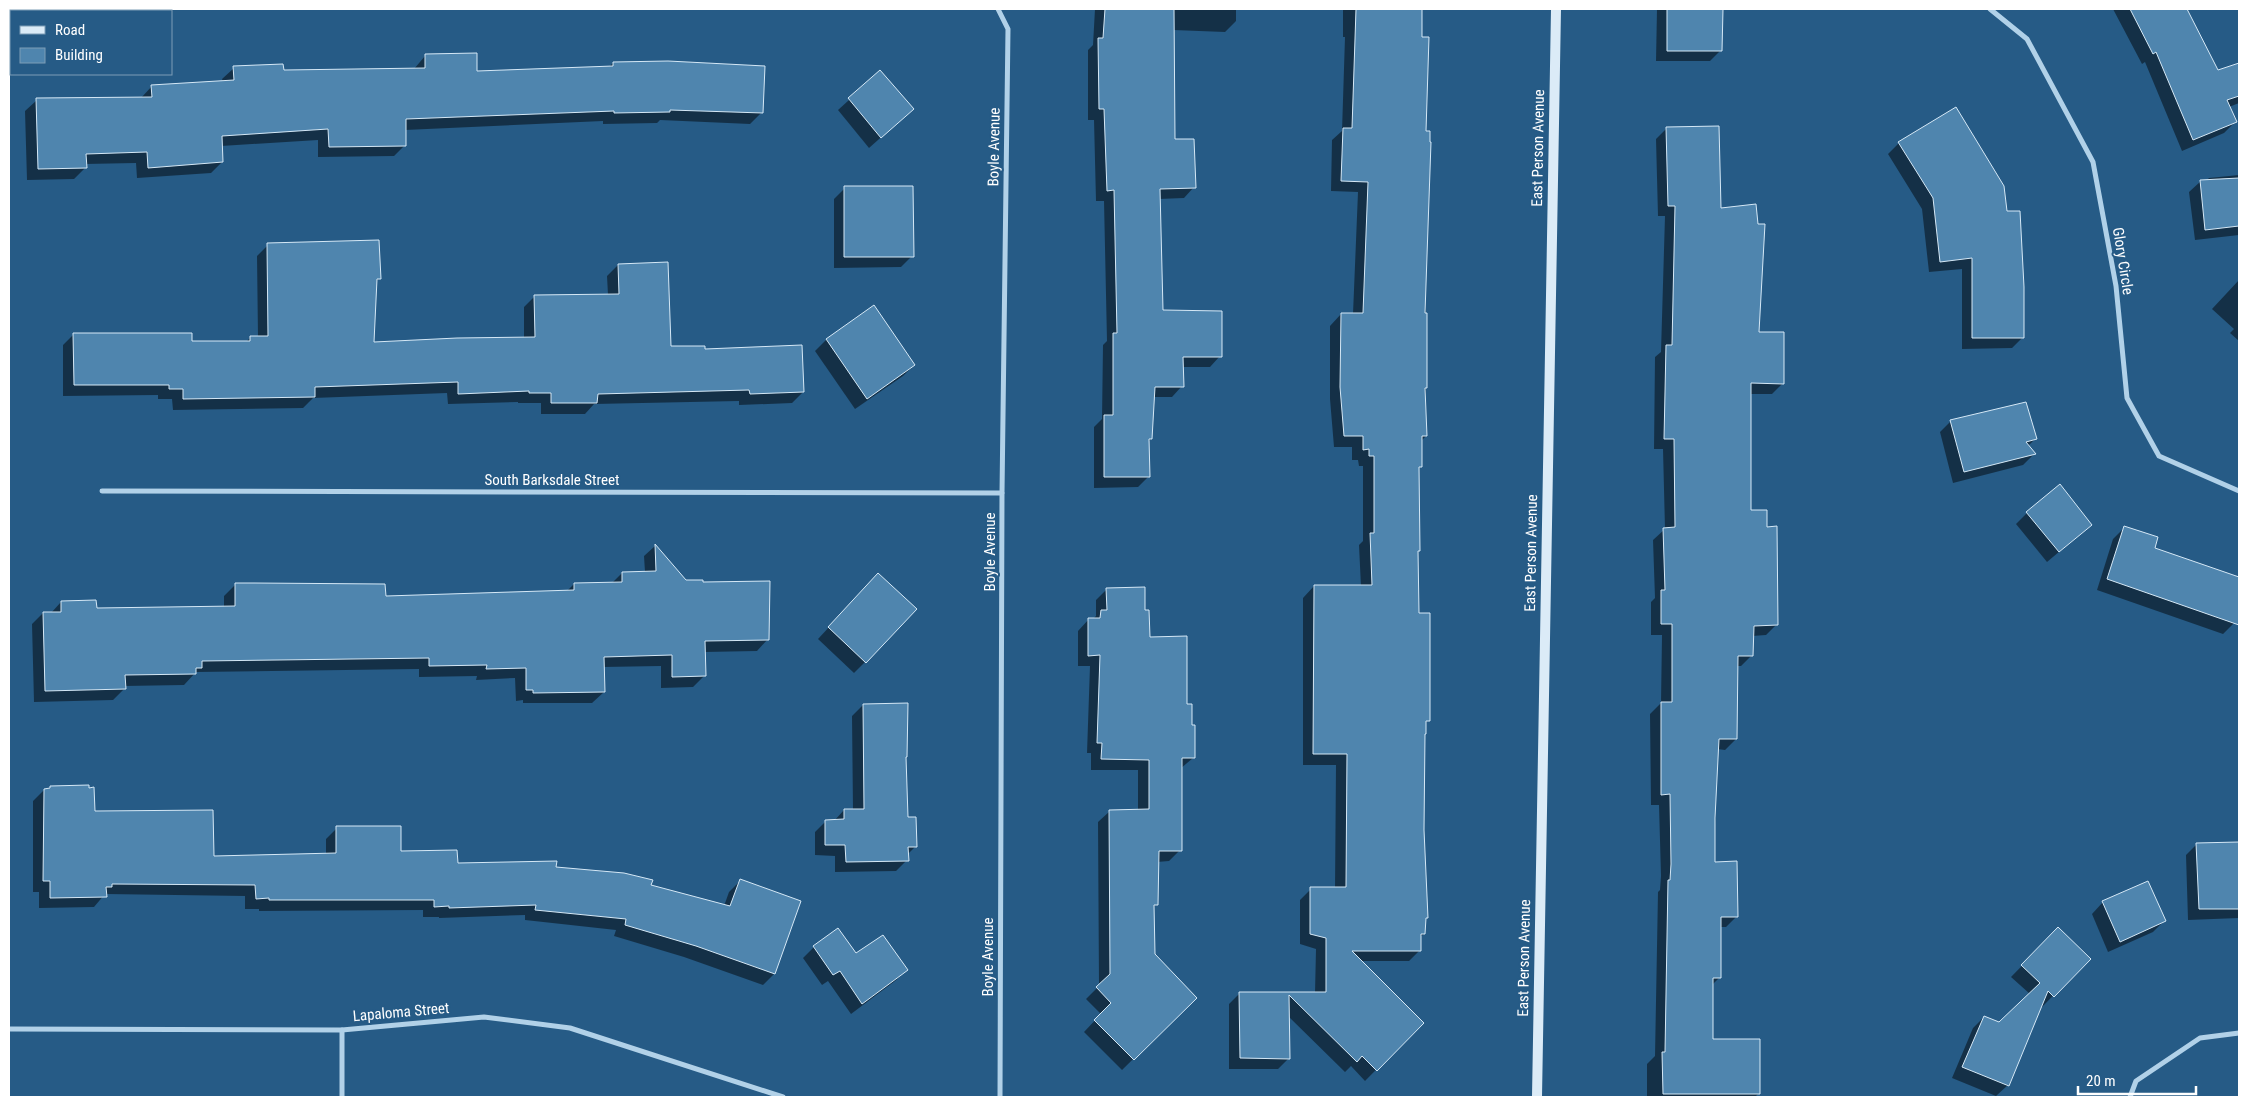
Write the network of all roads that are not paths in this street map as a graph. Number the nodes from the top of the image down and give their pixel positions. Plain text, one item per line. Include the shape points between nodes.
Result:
1 (998, 9) edge
2 (1556, 9) edge
3 (1990, 9) edge
4 (2239, 491) edge
5 (102, 492) dead end
6 (1002, 493) junction
7 (9, 1029) edge
8 (342, 1030) junction
9 (2239, 1033) edge
10 (342, 1097) edge
11 (783, 1097) edge
12 (1000, 1097) edge
13 (1537, 1097) edge
14 (2130, 1097) edge

1 - 6 street, Boyle Avenue via 1008,29
2 - 13 main road, East Person Avenue
3 - 4 street, Glory Circle via 2027,39 2093,162 2116,286 2128,398 2159,456
5 - 6 street, South Barksdale Street
6 - 12 street, Boyle Avenue
7 - 8 street, Lapaloma Street
8 - 10 street
8 - 11 street, Lapaloma Street via 484,1017 570,1028
9 - 14 street via 2200,1038 2136,1081

